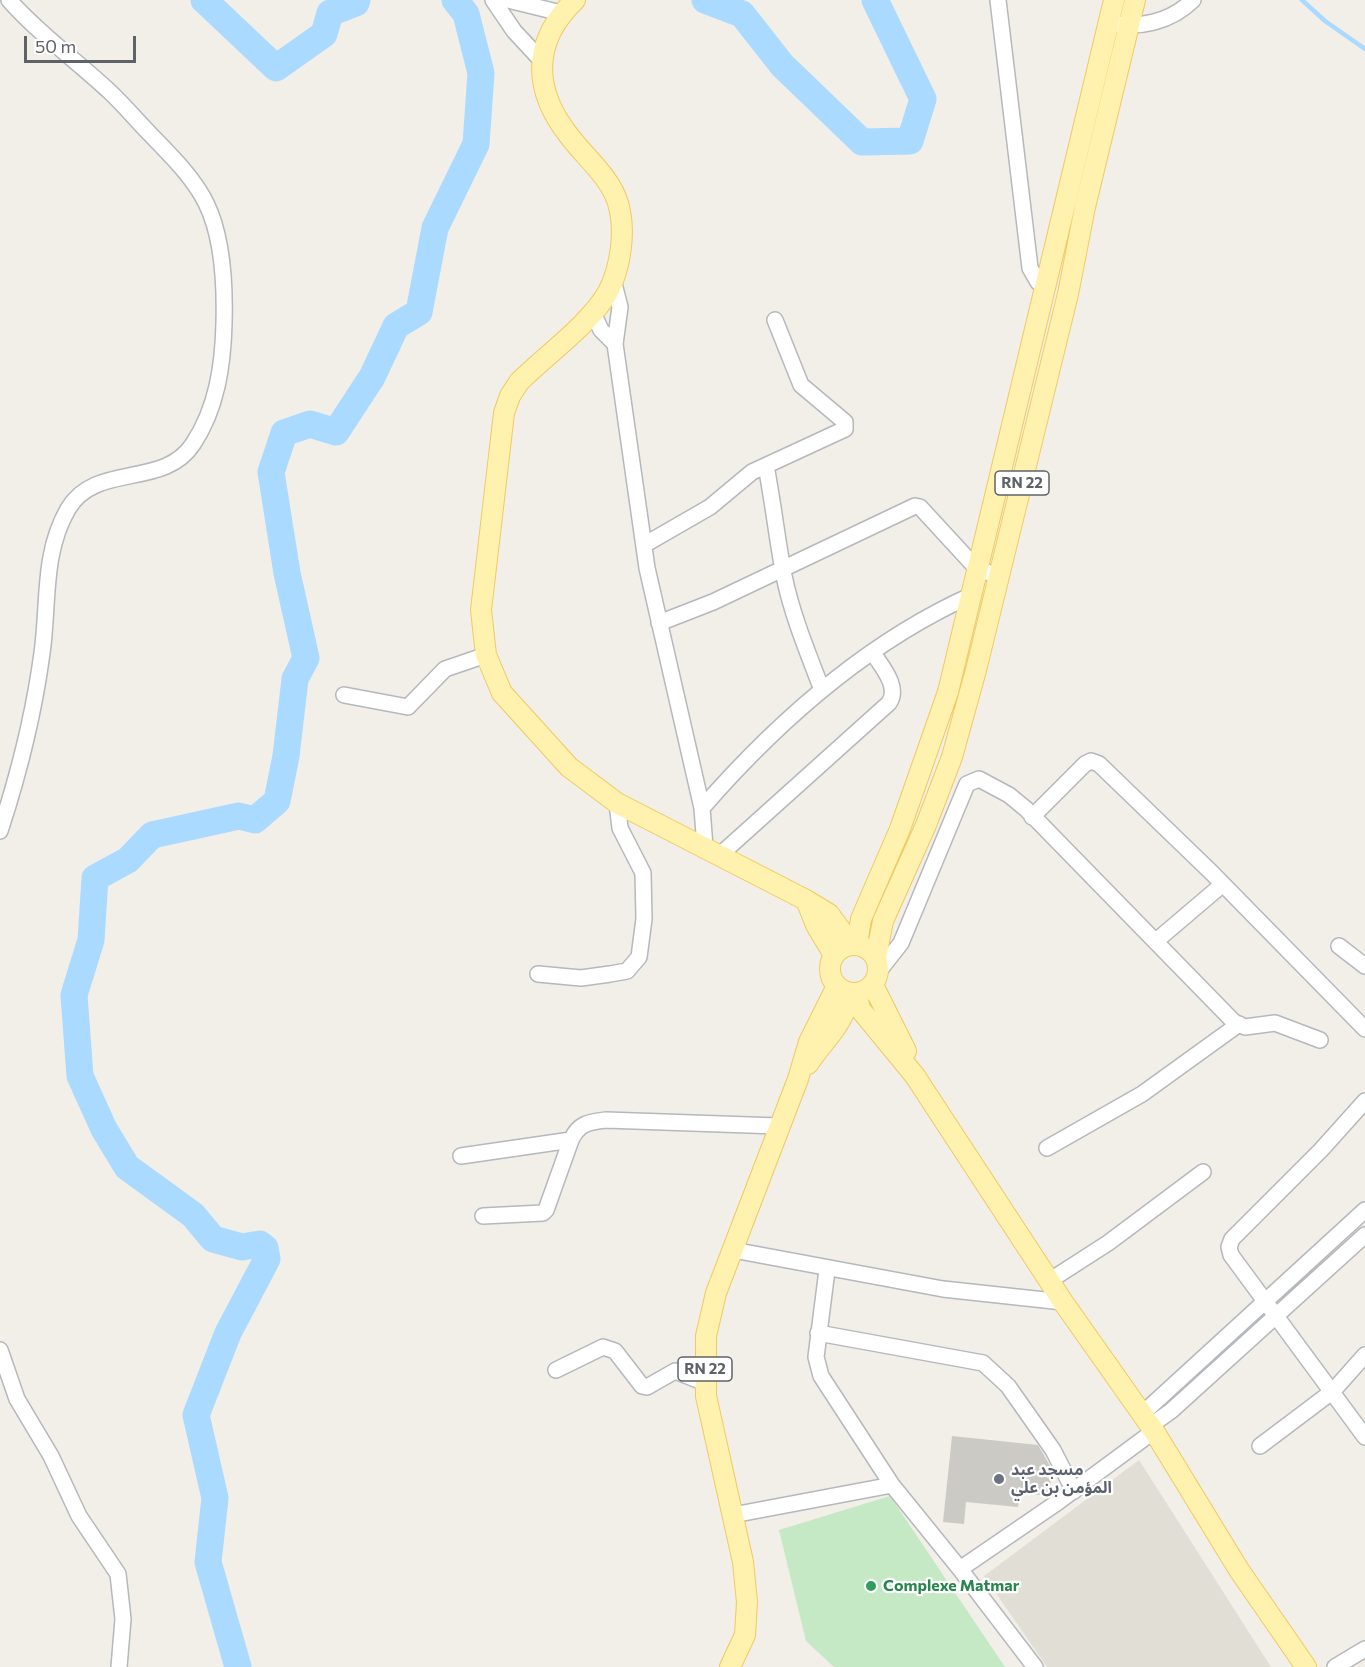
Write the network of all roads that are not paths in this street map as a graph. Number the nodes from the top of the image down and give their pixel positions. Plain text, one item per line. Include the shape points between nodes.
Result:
1 (9, 0) edge
2 (493, 0) edge
3 (508, 0) edge
4 (998, 0) edge
5 (1114, 0) edge
6 (1135, 0) edge
7 (1193, 0) edge
8 (568, 7) edge
9 (1110, 23) junction
10 (1130, 27) junction
11 (541, 60) junction
12 (613, 280) junction
13 (1045, 286) junction
14 (593, 313) junction
15 (775, 320) dead end
16 (615, 344) junction
17 (1025, 377) junction
18 (1046, 381) junction
19 (766, 466) junction
20 (644, 544) junction
21 (783, 568) junction
22 (978, 570) junction
23 (999, 575) junction
24 (972, 595) junction
25 (659, 623) junction
26 (873, 653) junction
27 (486, 655) junction
28 (822, 690) junction
29 (344, 694) dead end
30 (617, 803) junction
31 (702, 808) junction
32 (1032, 817) junction
33 (0, 831) edge
34 (713, 851) junction
35 (883, 868) junction
36 (903, 876) junction
37 (1222, 884) junction
38 (806, 900) junction
39 (1156, 940) junction
40 (854, 945) junction
41 (1339, 946) dead end
42 (834, 955) junction
43 (1365, 966) edge
44 (538, 974) dead end
45 (862, 981) junction
46 (1239, 1024) junction
47 (1365, 1029) edge
48 (1320, 1040) dead end
49 (1365, 1101) edge
50 (778, 1126) junction
51 (571, 1140) junction
52 (1047, 1148) dead end
53 (460, 1156) dead end
54 (1203, 1172) dead end
55 (1365, 1210) edge
56 (483, 1216) dead end
57 (1365, 1235) edge
58 (733, 1250) junction
59 (827, 1270) junction
60 (1049, 1281) junction
61 (1063, 1302) junction
62 (1266, 1302) junction
63 (1277, 1315) junction
64 (818, 1333) junction
65 (0, 1350) edge
66 (1365, 1355) edge
67 (556, 1370) dead end
68 (705, 1383) junction
69 (1333, 1391) junction
70 (1149, 1424) junction
71 (1365, 1437) edge
72 (1260, 1446) dead end
73 (892, 1485) junction
74 (1074, 1491) junction
75 (733, 1515) junction
76 (960, 1569) junction
77 (1365, 1649) edge
78 (119, 1667) edge
79 (730, 1667) edge
80 (1035, 1667) edge
81 (1306, 1667) edge
82 (1335, 1667) edge

1 - 33 street via 32,26 112,94 185,170 207,204 216,237 225,313 212,410 192,446 179,459 156,470 89,486 75,499 59,526 48,574 42,656 12,794
2 - 11 street
3 - 8 street
4 - 13 street via 1030,268
5 - 9 main road, RN 22
6 - 10 main road, RN 22
7 - 10 street via 1160,21
8 - 11 main road
9 - 10 street
9 - 13 main road, RN 22
10 - 18 main road, RN 22
11 - 12 main road via 544,90 556,116 618,202 622,231
12 - 14 main road
12 - 16 street via 620,307
13 - 17 main road, RN 22
14 - 16 street via 601,330
14 - 27 main road via 519,382 504,413 481,610
15 - 19 street via 801,385 846,425 840,432
16 - 20 street
17 - 18 main road
17 - 22 main road, RN 22
18 - 23 main road, RN 22
19 - 20 street via 752,472 710,507
19 - 21 street
20 - 25 street
21 - 22 street via 917,506
21 - 25 street
21 - 28 street via 798,625
22 - 23 street
22 - 24 main road, RN 22
23 - 36 main road, RN 22 via 952,757
24 - 26 street via 903,631
24 - 35 main road, RN 22 via 948,692
25 - 31 street
26 - 28 street
26 - 34 street via 893,690 889,703
27 - 29 street via 445,669 408,707
27 - 30 main road via 502,693 533,730 569,767
28 - 31 street via 748,756
30 - 34 main road
30 - 44 street via 620,828 644,873 639,957 627,970 610,974 581,978
31 - 34 street
32 - 37 street via 1085,764 1094,761
32 - 39 street
32 - 45 street via 1009,795 979,779 967,784 901,942
34 - 38 main road
35 - 36 main road
35 - 40 main road, RN 22
36 - 45 main road, RN 22
37 - 39 street
37 - 47 street
38 - 40 main road via 829,914
38 - 42 main road
39 - 46 street
40 - 42 main road
40 - 45 main road via 871,951
41 - 43 street
42 - 45 main road via 830,973
45 - 50 main road, RN 22 via 839,1024 798,1079
45 - 60 main road via 860,1009 915,1076
46 - 48 street via 1251,1027 1275,1023
46 - 52 street via 1142,1094
49 - 62 street via 1229,1244 1231,1255
50 - 51 street via 606,1120 579,1126
50 - 58 main road, RN 22
51 - 53 street
51 - 56 street via 549,1207 543,1213
54 - 60 street via 1108,1243
55 - 62 street
57 - 63 street
58 - 59 street
58 - 68 main road, RN 22 via 716,1293 706,1336
59 - 61 street via 943,1289
59 - 64 street
60 - 61 main road
61 - 70 main road
62 - 63 street
62 - 70 street
63 - 69 street
63 - 70 street via 1171,1411
64 - 73 street via 816,1357 821,1376
64 - 74 street via 983,1363 1008,1386 1053,1450
65 - 78 street via 17,1399 80,1516 118,1574 123,1619
66 - 69 street
67 - 68 street via 603,1347 615,1351 642,1386 675,1371
68 - 75 main road, RN 22 via 714,1441
69 - 71 street
69 - 72 street
70 - 74 street
70 - 81 main road via 1239,1570
73 - 75 street
73 - 76 street
74 - 76 street
75 - 79 main road, RN 22 via 747,1602 745,1635
76 - 80 street
77 - 82 street

